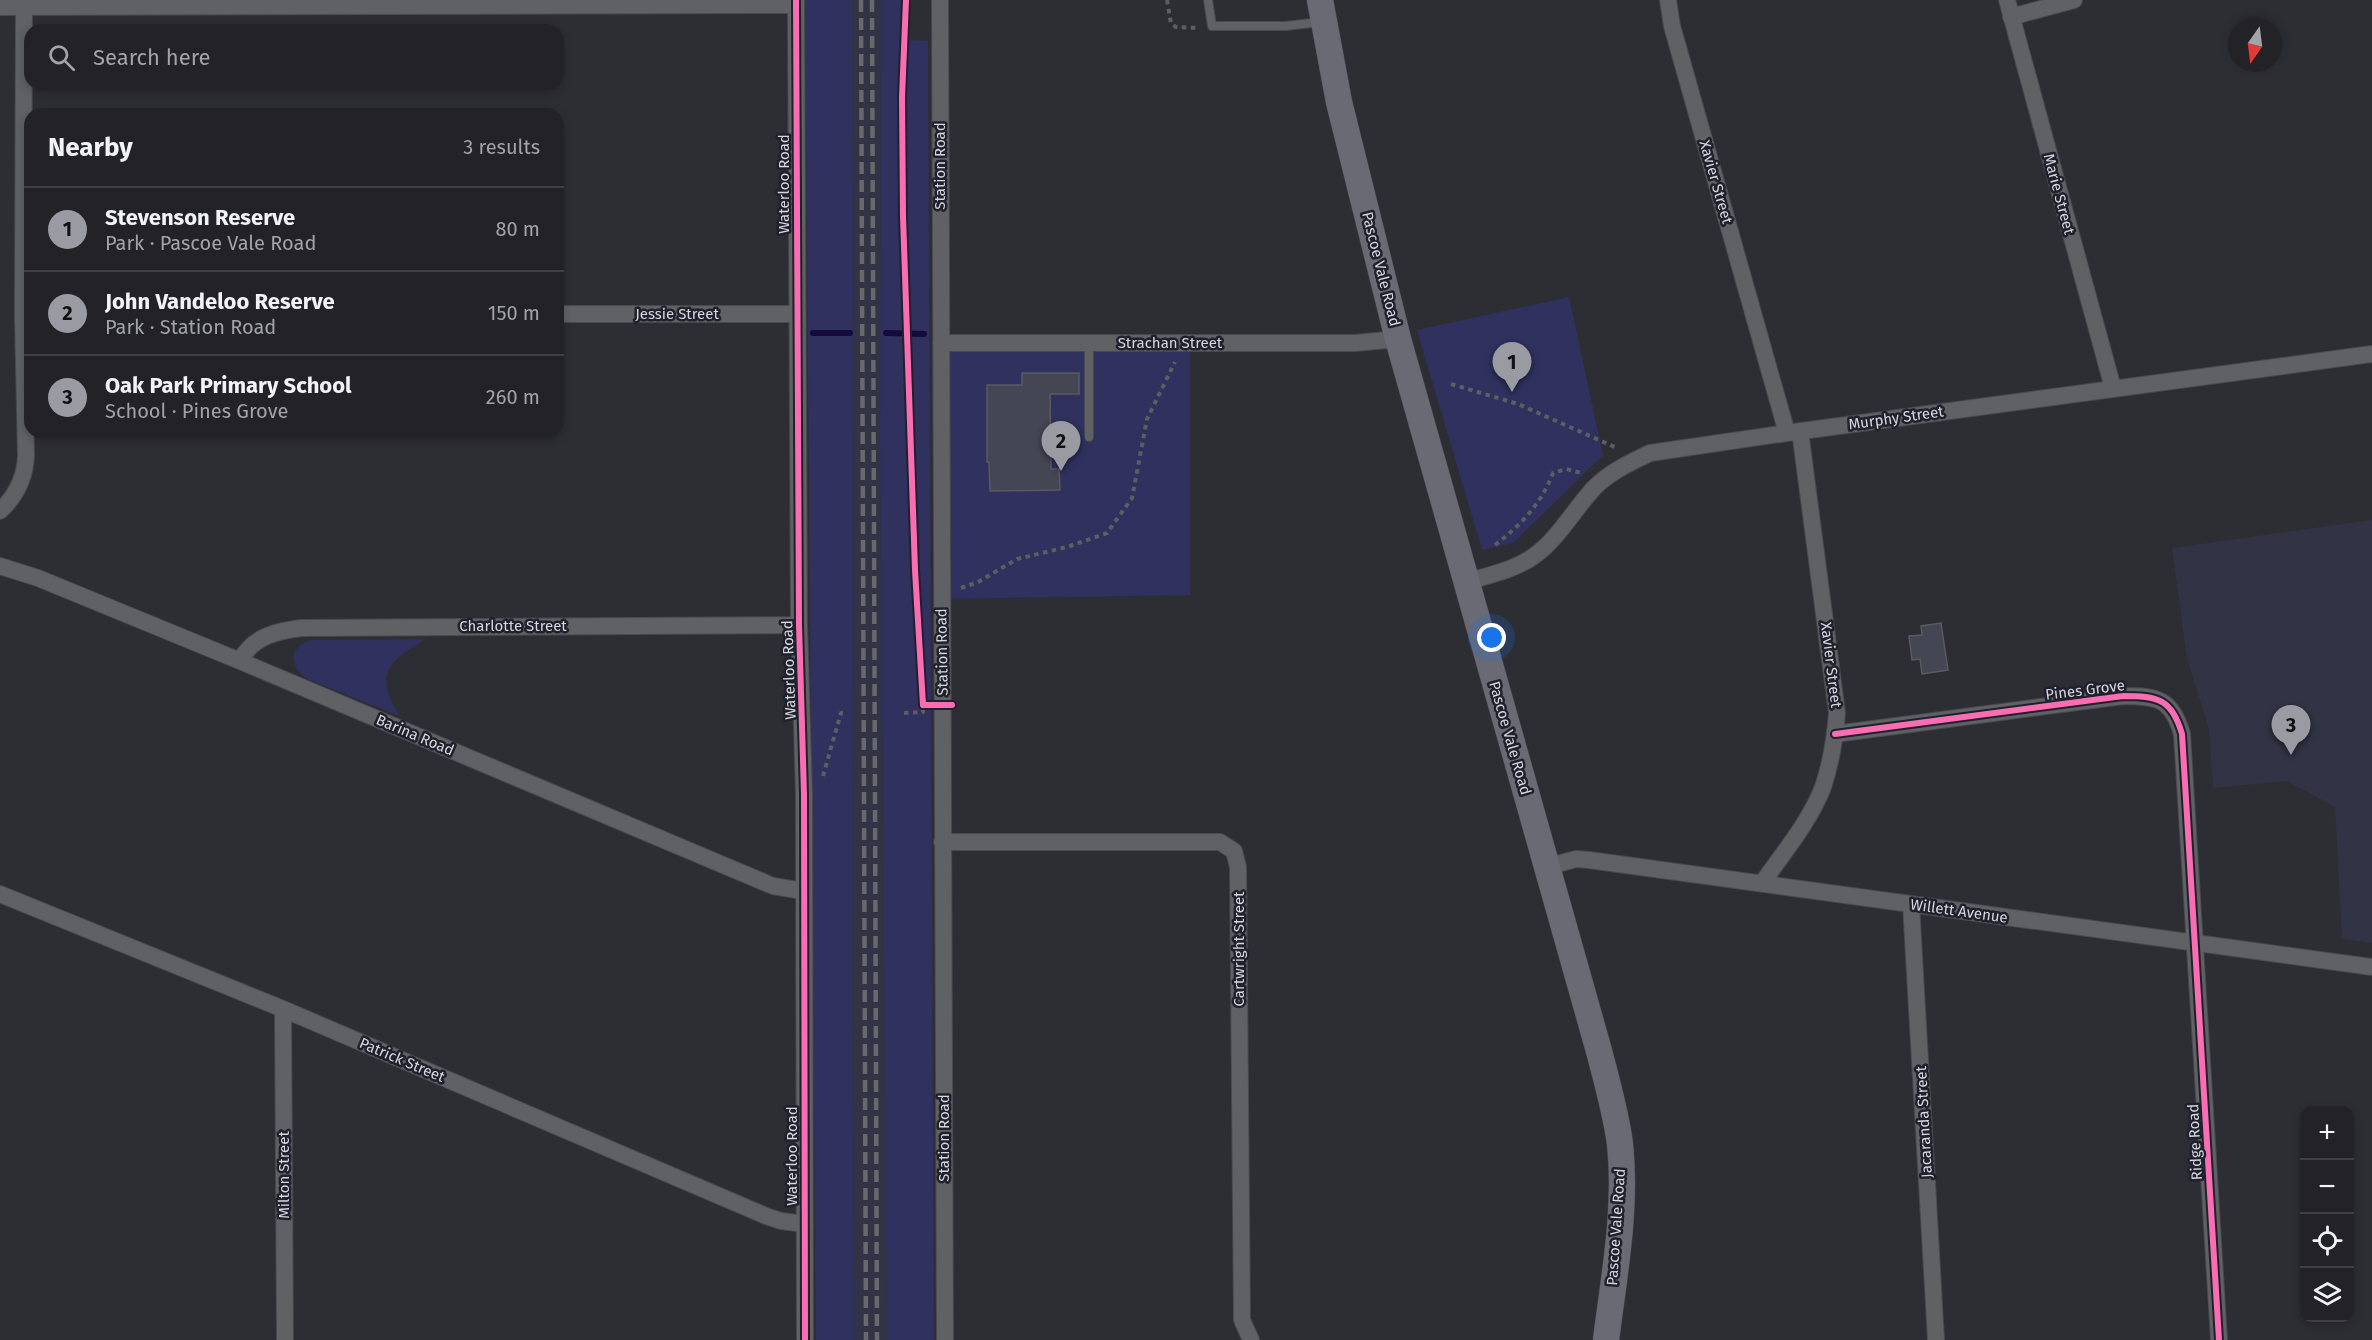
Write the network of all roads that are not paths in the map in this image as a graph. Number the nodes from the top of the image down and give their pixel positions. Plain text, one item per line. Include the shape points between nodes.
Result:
1 (940, 0) edge
2 (1208, 0) edge
3 (1668, 0) edge
4 (2007, 0) edge
5 (2074, 0) edge
6 (646, 2) edge
7 (796, 3) edge
8 (24, 4) edge
9 (0, 7) edge
10 (1322, 11) edge
11 (2011, 17) junction
12 (24, 24) edge
13 (25, 90) edge
14 (25, 108) edge
15 (564, 314) edge
16 (797, 314) junction
17 (1398, 339) junction
18 (941, 344) junction
19 (1089, 344) junction
20 (2372, 354) edge
21 (2113, 388) junction
22 (1793, 432) junction
23 (1089, 437) dead end
24 (26, 438) edge
25 (8, 495) edge
26 (0, 511) edge
27 (0, 552) edge
28 (0, 566) edge
29 (28, 574) junction
30 (1466, 582) junction
31 (799, 625) junction
32 (240, 661) junction
33 (1835, 734) junction
34 (942, 842) junction
35 (1546, 867) junction
36 (1763, 882) junction
37 (803, 891) junction
38 (0, 894) edge
39 (1911, 904) junction
40 (2194, 942) junction
41 (2372, 967) edge
42 (283, 1009) junction
43 (805, 1224) junction
44 (285, 1340) edge
45 (806, 1340) edge
46 (945, 1340) edge
47 (1251, 1340) edge
48 (1606, 1340) edge
49 (1936, 1340) edge
50 (2219, 1340) edge

1 - 18 street, Station Road
2 - 10 lane via 1212,26 1286,26
3 - 22 street, Xavier Street via 1675,37
4 - 11 street, Marie Street
5 - 11 street
6 - 7 street
6 - 8 street
7 - 16 street, Waterloo Road
8 - 9 street
8 - 12 street
10 - 17 main road, Pascoe Vale Road via 1339,102
11 - 21 street, Marie Street
13 - 14 street
15 - 16 street, Jessie Street
16 - 31 street, Waterloo Road
17 - 19 street, Strachan Street via 1355,343
17 - 30 main road, Pascoe Vale Road
18 - 19 street, Strachan Street
18 - 34 street, Station Road
19 - 23 lane
20 - 21 street, Murphy Street
21 - 22 street, Murphy Street
22 - 30 street, Murphy Street via 1650,453 1597,484 1554,539 1536,554 1506,570
22 - 33 street, Xavier Street via 1834,687
24 - 25 street via 22,479
25 - 26 street
27 - 29 street, Barina Road
28 - 29 street, Barina Road
29 - 32 street, Barina Road
30 - 35 main road, Pascoe Vale Road
31 - 32 street, Charlotte Street via 301,628 279,630 262,638 244,651
31 - 37 street, Waterloo Road
32 - 37 street, Barina Road via 773,886
33 - 36 street, Xavier Street via 1822,788 1811,812
33 - 40 street, Pines Grove via 2123,696 2166,703 2182,734
34 - 46 street, Station Road
34 - 47 street, Cartwright Street via 1199,841 1221,842 1234,851 1238,867 1242,1320
35 - 36 street, Willett Avenue via 1576,859
35 - 48 main road, Pascoe Vale Road via 1620,1142 1621,1206
36 - 39 street, Willett Avenue
37 - 43 street, Waterloo Road
38 - 42 street, Patrick Street
39 - 40 street, Willett Avenue
39 - 49 street, Jacaranda Street
40 - 41 street, Willett Avenue
40 - 50 street, Ridge Road
42 - 43 street, Patrick Street via 766,1216
42 - 44 street, Milton Street
43 - 45 street, Waterloo Road

